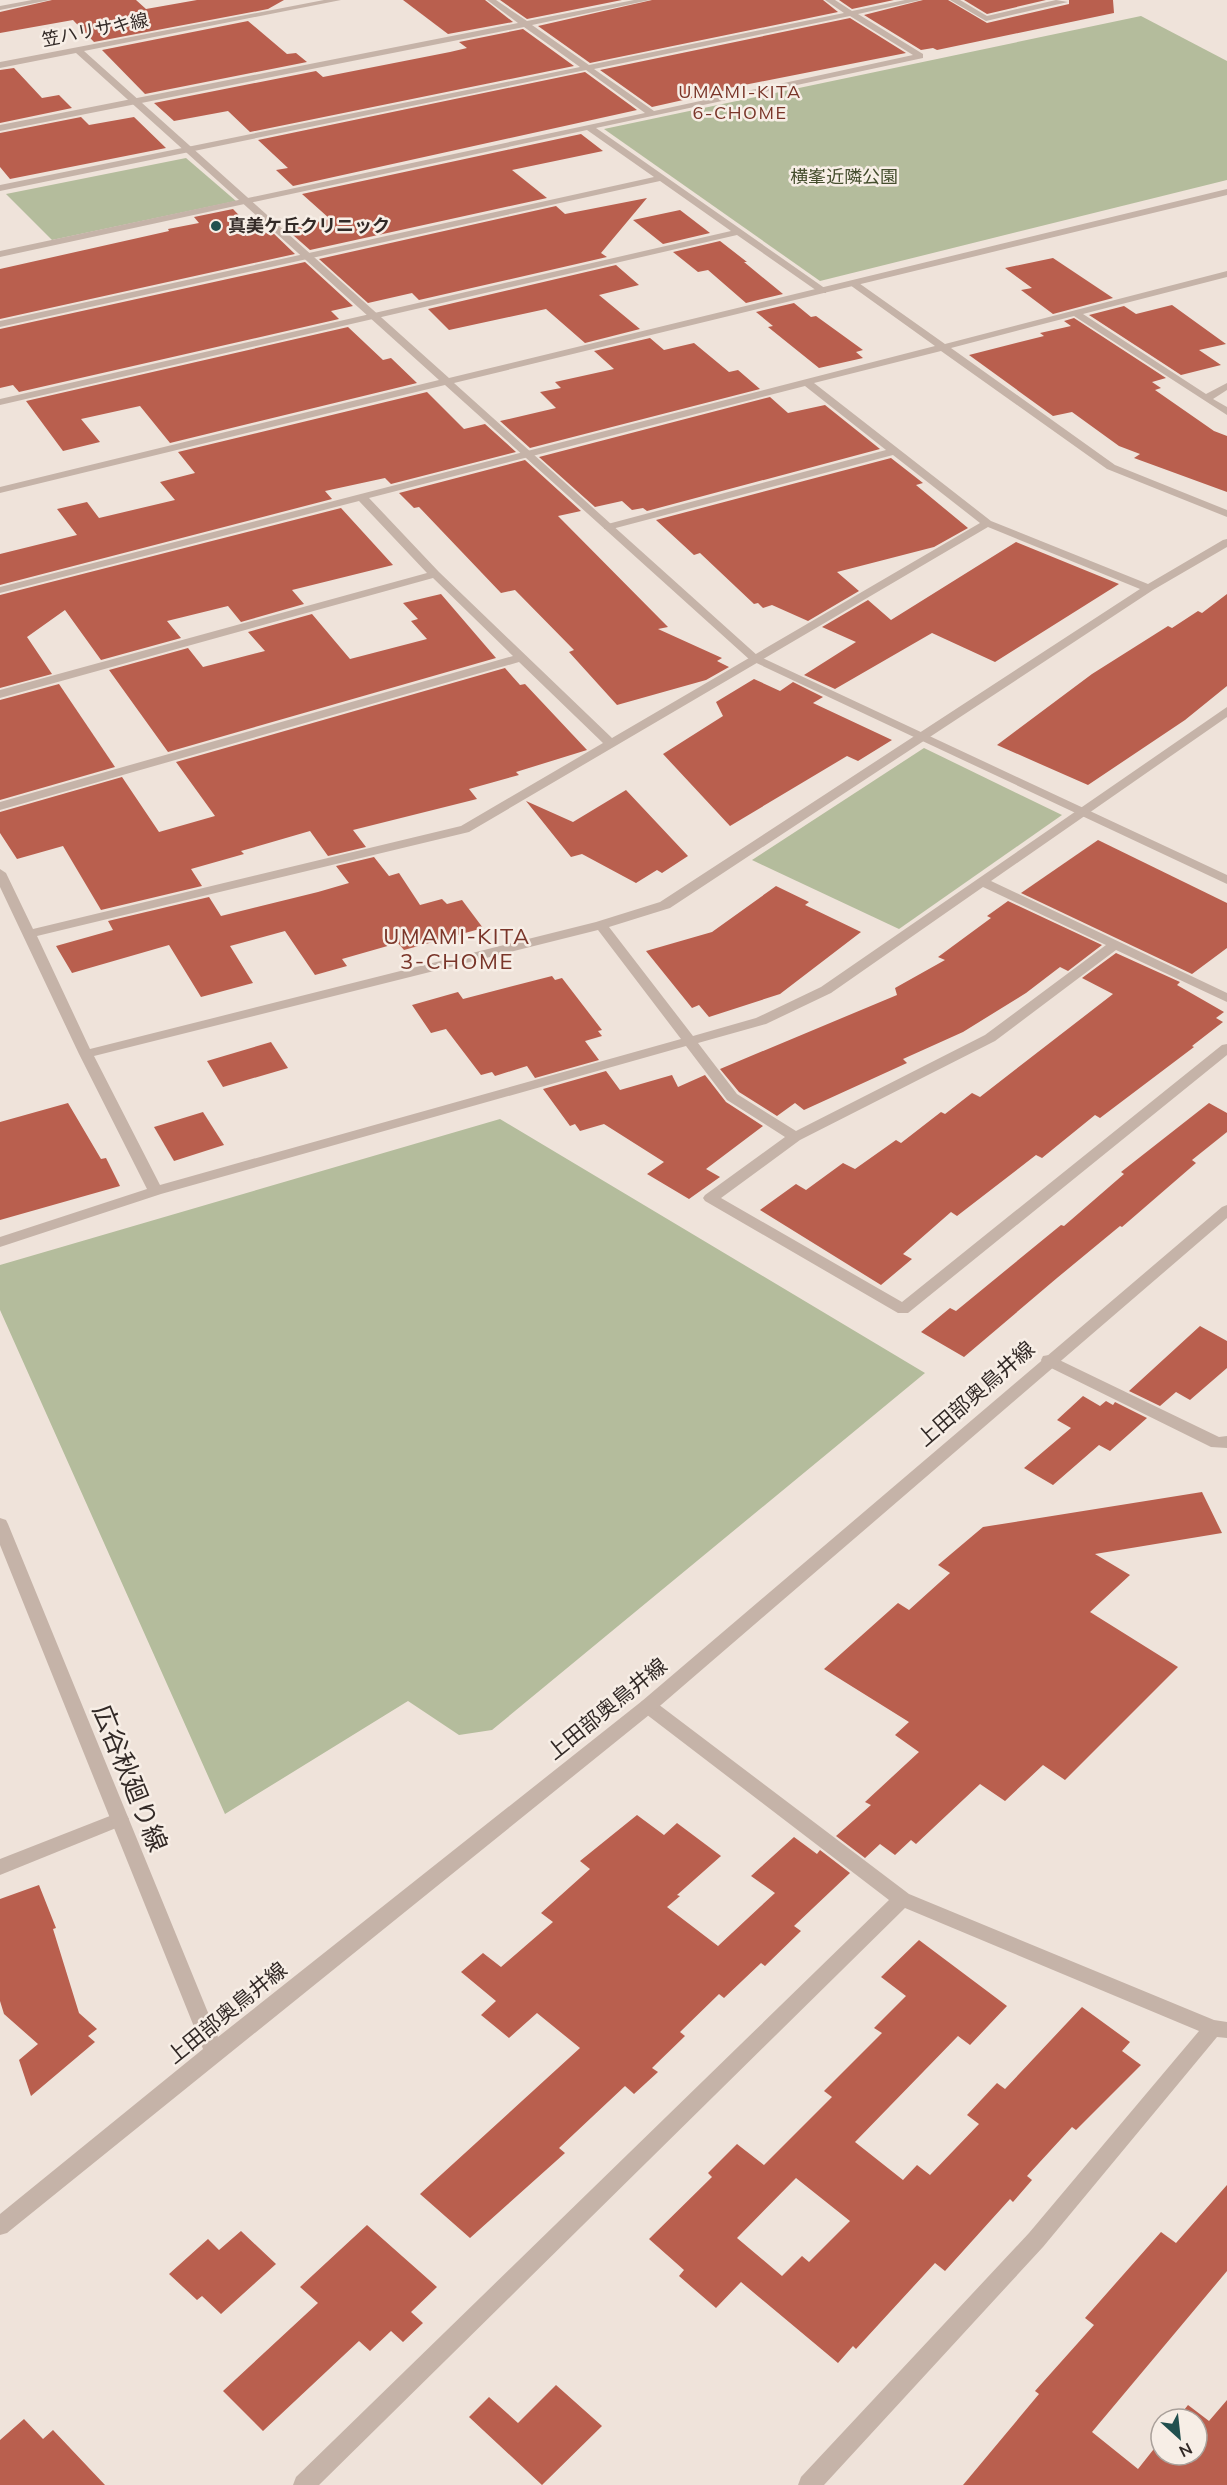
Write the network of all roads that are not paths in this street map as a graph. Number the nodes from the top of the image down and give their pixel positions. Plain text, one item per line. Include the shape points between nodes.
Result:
1 (46, 0) edge
2 (337, 0) edge
3 (491, 0) edge
4 (646, 0) edge
5 (829, 0) edge
6 (916, 0) edge
7 (954, 0) edge
8 (1060, 0) edge
9 (0, 8) edge
10 (852, 13) junction
11 (524, 24) junction
12 (78, 50) junction
13 (0, 65) edge
14 (585, 67) junction
15 (135, 101) junction
16 (653, 114) junction
17 (0, 128) edge
18 (590, 128) junction
19 (188, 150) junction
20 (661, 178) junction
21 (0, 188) edge
22 (1227, 192) edge
23 (248, 203) junction
24 (739, 232) junction
25 (0, 254) edge
26 (306, 256) junction
27 (1227, 274) edge
28 (853, 283) junction
29 (823, 291) junction
30 (1074, 313) junction
31 (376, 317) junction
32 (0, 324) edge
33 (942, 348) junction
34 (448, 382) junction
35 (806, 382) junction
36 (1227, 386) edge
37 (1207, 398) junction
38 (0, 402) edge
39 (1227, 412) edge
40 (894, 452) junction
41 (526, 454) junction
42 (0, 490) edge
43 (362, 497) junction
44 (1227, 514) edge
45 (987, 523) junction
46 (608, 527) junction
47 (1227, 542) edge
48 (435, 574) junction
49 (1149, 588) junction
50 (0, 590) edge
51 (520, 658) junction
52 (754, 658) junction
53 (0, 694) edge
54 (1227, 711) edge
55 (924, 735) junction
56 (611, 744) junction
57 (0, 806) edge
58 (1081, 812) junction
59 (0, 873) edge
60 (1227, 880) edge
61 (981, 881) junction
62 (601, 925) junction
63 (30, 934) junction
64 (1116, 944) junction
65 (1227, 998) edge
66 (688, 1043) junction
67 (1227, 1048) edge
68 (86, 1054) junction
69 (795, 1137) junction
70 (156, 1191) junction
71 (1227, 1210) edge
72 (0, 1242) edge
73 (1049, 1360) junction
74 (1227, 1442) edge
75 (0, 1524) edge
76 (648, 1706) junction
77 (120, 1819) junction
78 (0, 1867) edge
79 (902, 1899) junction
80 (1220, 2029) edge
81 (214, 2052) junction
82 (0, 2226) edge
83 (304, 2485) edge
84 (809, 2485) edge

1 - 9 street
2 - 12 street, 笠ハリサキ線
3 - 11 street
4 - 11 street
5 - 10 street
6 - 10 street
7 - 8 street via 986,19 1064,2
10 - 14 street
10 - 16 street via 920,56
11 - 14 street
11 - 15 street
12 - 13 street, 笠ハリサキ線
12 - 15 street
14 - 16 street
14 - 19 street
15 - 17 street
15 - 19 street
16 - 18 street
18 - 20 street
18 - 23 street
19 - 21 street
19 - 23 street
20 - 24 street
20 - 26 street
22 - 28 street
23 - 25 street
23 - 26 street
24 - 29 street
24 - 31 street
26 - 31 street
26 - 32 street
27 - 30 street
28 - 29 street
28 - 33 street
29 - 34 street
30 - 33 street
30 - 37 street
31 - 34 street
31 - 38 street
33 - 35 street
33 - 44 street via 1111,467
34 - 41 street
34 - 42 street
35 - 40 street
35 - 41 street
36 - 37 street
37 - 39 street
40 - 45 street
40 - 46 street
41 - 43 street
41 - 46 street
43 - 48 street
43 - 50 street
45 - 49 street
45 - 52 street
46 - 52 street
47 - 49 street
48 - 51 street
48 - 53 street
49 - 55 street
51 - 56 street
51 - 57 street
52 - 55 street
52 - 56 street
54 - 58 street
55 - 58 street
55 - 62 street via 665,905
56 - 63 street via 465,830
58 - 60 street
58 - 61 street
59 - 63 street
61 - 64 street
61 - 66 street via 826,990 761,1021
62 - 66 street
62 - 68 street
63 - 68 street
64 - 65 street
64 - 69 street via 990,1038
66 - 69 street via 732,1097
66 - 70 street
67 - 69 street via 903,1309 711,1198
68 - 70 street
70 - 72 street
71 - 73 street, 上田部奥鳥井線
73 - 74 street via 1217,1443
73 - 76 street, 上田部奥鳥井線
75 - 77 street, 広谷秋廻り線
76 - 79 street
76 - 81 street, 上田部奥鳥井線
77 - 78 street
77 - 81 street, 広谷秋廻り線
79 - 80 street
79 - 83 street
80 - 84 street via 1036,2240
81 - 82 street, 上田部奥鳥井線

